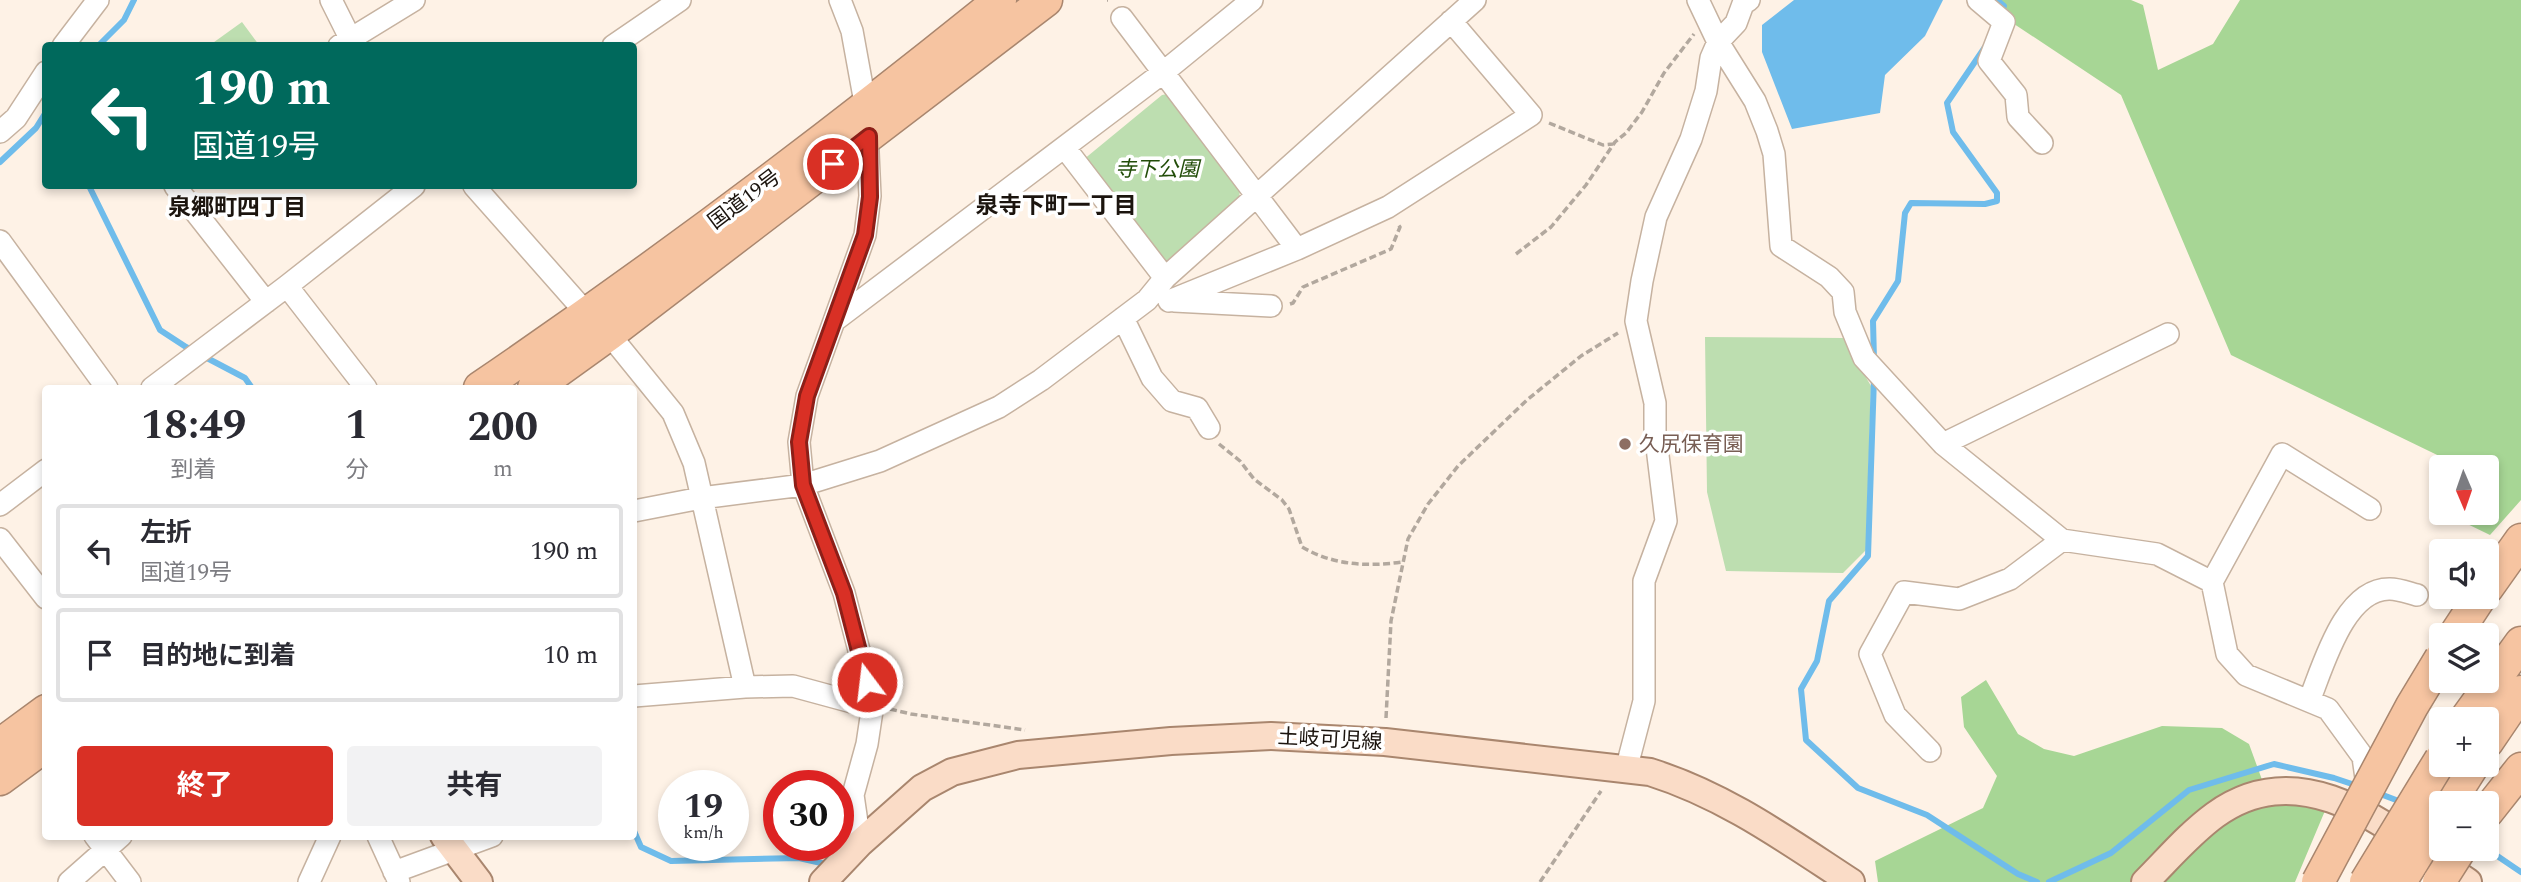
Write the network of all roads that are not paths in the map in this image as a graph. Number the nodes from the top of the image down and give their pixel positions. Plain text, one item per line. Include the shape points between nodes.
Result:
1 (98, 0) edge
2 (331, 0) edge
3 (414, 0) edge
4 (680, 0) edge
5 (840, 0) edge
6 (1000, 0) edge
7 (1046, 0) edge
8 (1252, 0) edge
9 (1475, 0) edge
10 (1698, 0) edge
11 (1749, 0) edge
12 (1992, 11) edge
13 (1122, 18) dead end
14 (1451, 21) junction
15 (68, 42) edge
16 (347, 42) edge
17 (349, 42) edge
18 (619, 42) edge
19 (1718, 42) junction
20 (1165, 71) junction
21 (42, 78) edge
22 (868, 122) junction
23 (0, 132) edge
24 (2042, 143) dead end
25 (1065, 148) junction
26 (177, 189) edge
27 (410, 189) edge
28 (477, 189) edge
29 (1257, 195) junction
30 (0, 241) edge
31 (1297, 249) junction
32 (1165, 278) junction
33 (287, 286) junction
34 (1147, 300) junction
35 (1170, 301) junction
36 (266, 302) junction
37 (1271, 306) road end
38 (1123, 318) junction
39 (834, 321) junction
40 (598, 324) junction
41 (2168, 334) dead end
42 (105, 385) edge
43 (156, 385) edge
44 (364, 385) edge
45 (486, 385) edge
46 (537, 385) edge
47 (1209, 428) road end
48 (1943, 444) junction
49 (42, 473) edge
50 (803, 485) junction
51 (701, 498) junction
52 (0, 505) edge
53 (2371, 509) dead end
54 (637, 510) edge
55 (0, 539) edge
56 (2062, 540) junction
57 (2521, 540) edge
58 (2499, 571) edge
59 (2212, 582) junction
60 (42, 593) edge
61 (2417, 595) dead end
62 (2521, 643) edge
63 (2429, 678) edge
64 (746, 687) junction
65 (2521, 692) edge
66 (637, 696) edge
67 (2309, 701) junction
68 (873, 704) junction
69 (2493, 707) edge
70 (42, 714) edge
71 (2499, 714) edge
72 (0, 745) edge
73 (1930, 751) dead end
74 (41, 757) edge
75 (1619, 769) junction
76 (2521, 769) edge
77 (2430, 777) edge
78 (0, 779) edge
79 (854, 791) edge
80 (2499, 797) edge
81 (2373, 817) junction
82 (2429, 835) edge
83 (328, 840) edge
84 (380, 840) edge
85 (468, 840) edge
86 (107, 841) edge
87 (450, 843) edge
88 (854, 850) edge
89 (844, 861) edge
90 (2452, 861) edge
91 (397, 877) edge
92 (1842, 879) edge
93 (69, 882) edge
94 (130, 882) edge
95 (309, 882) edge
96 (479, 882) edge
97 (824, 882) edge
98 (2145, 882) edge
99 (2318, 882) edge
100 (2366, 882) edge
101 (2400, 882) edge
102 (2438, 882) edge
103 (2468, 882) edge

1 - 15 street
2 - 16 street
3 - 17 street
4 - 18 street
5 - 22 street via 852,31
6 - 22 highway, 国道19号
7 - 22 highway, 国道19号
8 - 20 street
9 - 14 street
10 - 19 street
11 - 19 street
12 - 24 street via 1989,61 2016,95 2018,117
13 - 20 street
14 - 29 street
14 - 31 street via 1531,115 1388,207
19 - 48 street via 1755,101 1774,154 1781,246 1829,277 1843,292 1845,312 1864,358
19 - 75 street via 1692,139 1656,216 1636,321 1654,402 1666,521 1644,581 1644,701
20 - 25 street
20 - 29 street
21 - 23 street via 16,118
22 - 39 street via 870,197 865,235
22 - 40 highway, 国道19号
25 - 32 street
25 - 39 street
26 - 36 street
27 - 33 street
28 - 40 street
29 - 31 street
29 - 32 street
30 - 42 street
31 - 35 street
32 - 34 street
33 - 36 street
33 - 44 street
34 - 35 street
34 - 38 street
35 - 37 street
36 - 43 street
38 - 47 street via 1152,378 1172,401 1197,408
38 - 50 street via 999,407 880,461
39 - 50 street via 807,396 799,442
40 - 45 highway, 国道19号
40 - 46 highway, 国道19号
40 - 51 street via 673,413 694,463
41 - 48 street
48 - 56 street
49 - 52 street
50 - 51 street
50 - 68 street via 844,593
51 - 54 street
51 - 64 street
53 - 59 street via 2282,454
55 - 60 street
56 - 59 street via 2157,554
56 - 73 street via 2010,579 1959,599 1904,592 1870,654 1895,715
57 - 58 highway
59 - 67 street via 2227,654 2246,676
61 - 67 street via 2389,589 2360,598 2340,626
62 - 69 highway
63 - 99 highway, bridge
64 - 66 street
64 - 68 street via 793,686
65 - 71 highway
67 - 81 street via 2328,709 2363,757
68 - 79 street
70 - 72 highway
74 - 78 highway
75 - 88 main road, 土岐可児線 via 1385,741 1271,736 1171,740 1018,755 952,772 922,788
75 - 92 main road, 土岐可児線 via 1650,772 1730,804
76 - 80 highway
77 - 100 highway, bridge
81 - 98 main road via 2330,797 2302,791 2269,792 2214,815
81 - 103 main road
82 - 101 highway, bridge
83 - 95 street
84 - 91 street
85 - 87 street
86 - 93 street
86 - 94 street
87 - 91 street
87 - 96 main road
89 - 97 main road, 土岐可児線
90 - 102 highway, bridge

